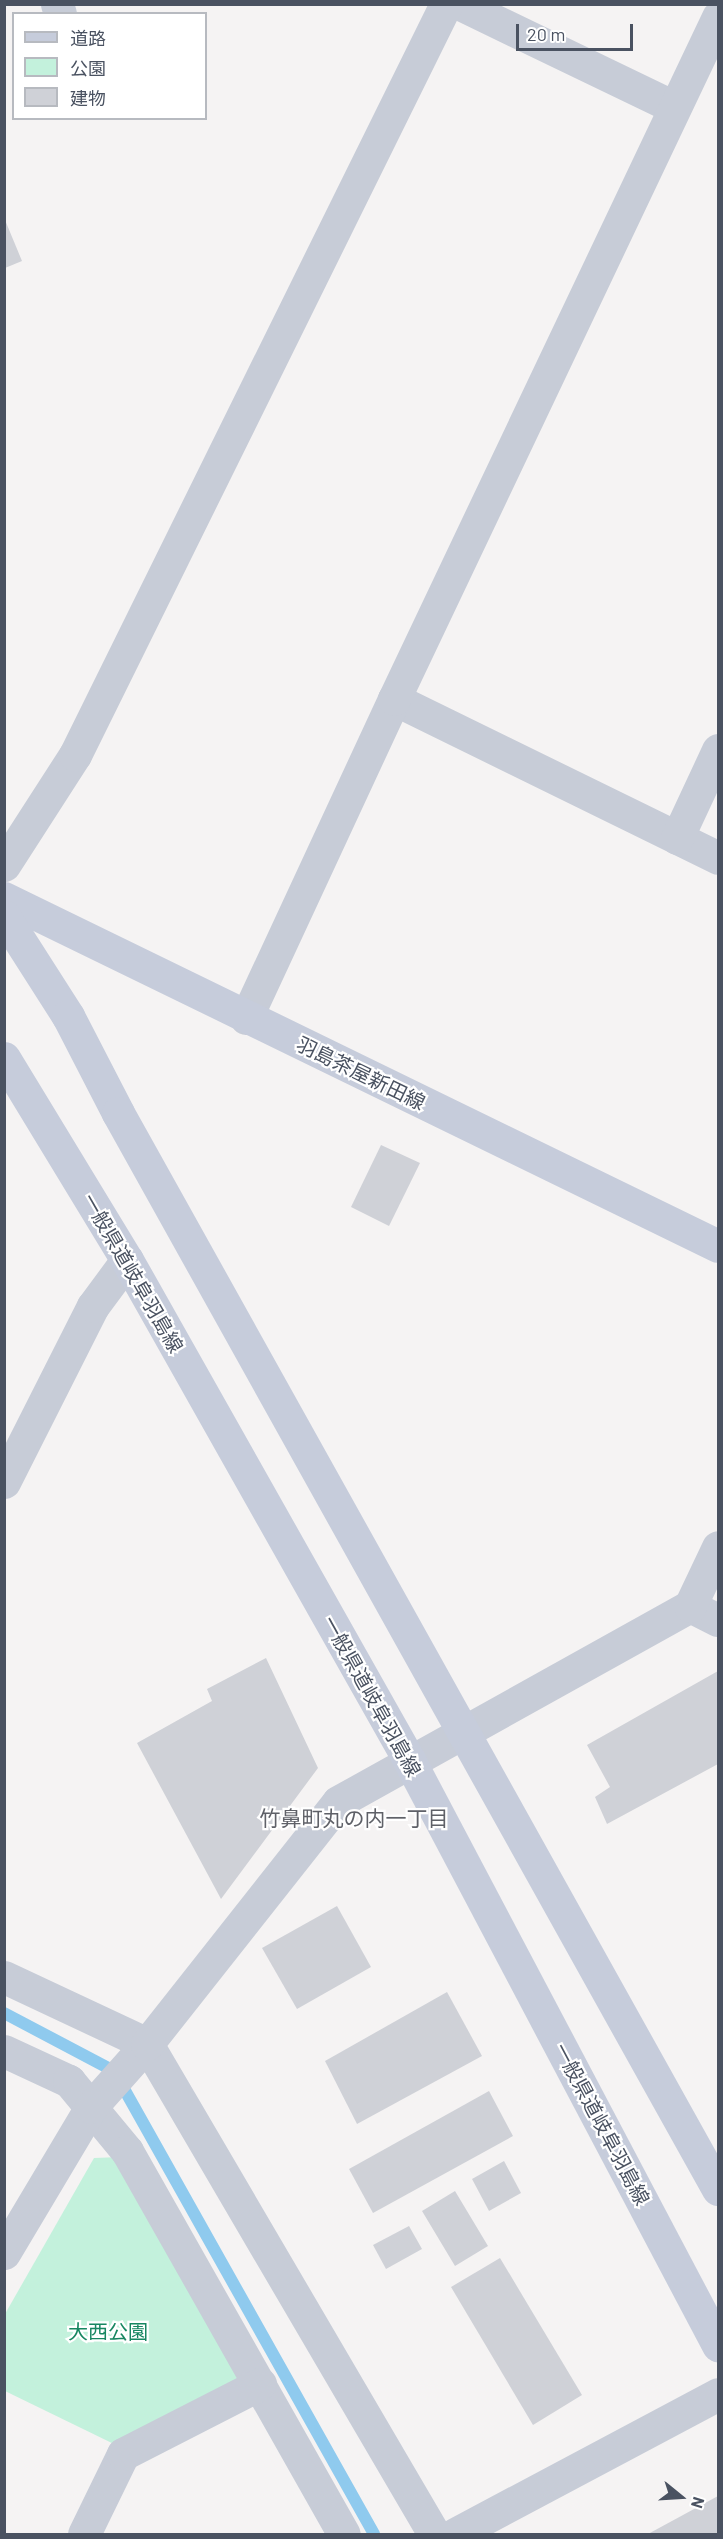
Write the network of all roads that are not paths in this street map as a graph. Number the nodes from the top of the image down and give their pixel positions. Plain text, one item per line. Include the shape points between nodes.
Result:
1 (446, 4) edge
2 (460, 4) edge
3 (718, 17) edge
4 (674, 106) junction
5 (393, 699) junction
6 (718, 750) edge
7 (677, 838) junction
8 (718, 858) edge
9 (4, 865) edge
10 (4, 898) edge
11 (4, 916) edge
12 (246, 1018) junction
13 (4, 1058) edge
14 (718, 1246) edge
15 (127, 1260) junction
16 (4, 1482) edge
17 (718, 1547) edge
18 (704, 1613) edge
19 (462, 1730) junction
20 (409, 1760) junction
21 (4, 1977) edge
22 (4, 2051) edge
23 (138, 2053) junction
24 (98, 2099) junction
25 (718, 2189) edge
26 (4, 2253) edge
27 (718, 2344) edge
28 (260, 2384) junction
29 (718, 2394) edge
30 (84, 2535) edge
31 (344, 2535) edge
32 (434, 2535) edge
33 (455, 2535) edge

1 - 9 street via 75,754
2 - 4 street
3 - 4 street
4 - 5 street
5 - 7 street
5 - 12 street
6 - 7 street
7 - 8 street
10 - 12 main road, 羽島茶屋新田線
11 - 19 main road via 68,1016 118,1113
12 - 14 main road, 羽島茶屋新田線
13 - 15 main road, 一般県道岐阜羽島線
15 - 16 street via 93,1306
15 - 20 main road, 一般県道岐阜羽島線
17 - 18 street
18 - 19 street
19 - 20 street
19 - 25 main road
20 - 23 street via 338,1802
20 - 27 main road, 一般県道岐阜羽島線
21 - 23 street
22 - 24 street
23 - 24 street
23 - 32 street
24 - 26 street
24 - 28 street
28 - 30 street via 123,2454
28 - 31 street
29 - 33 street

